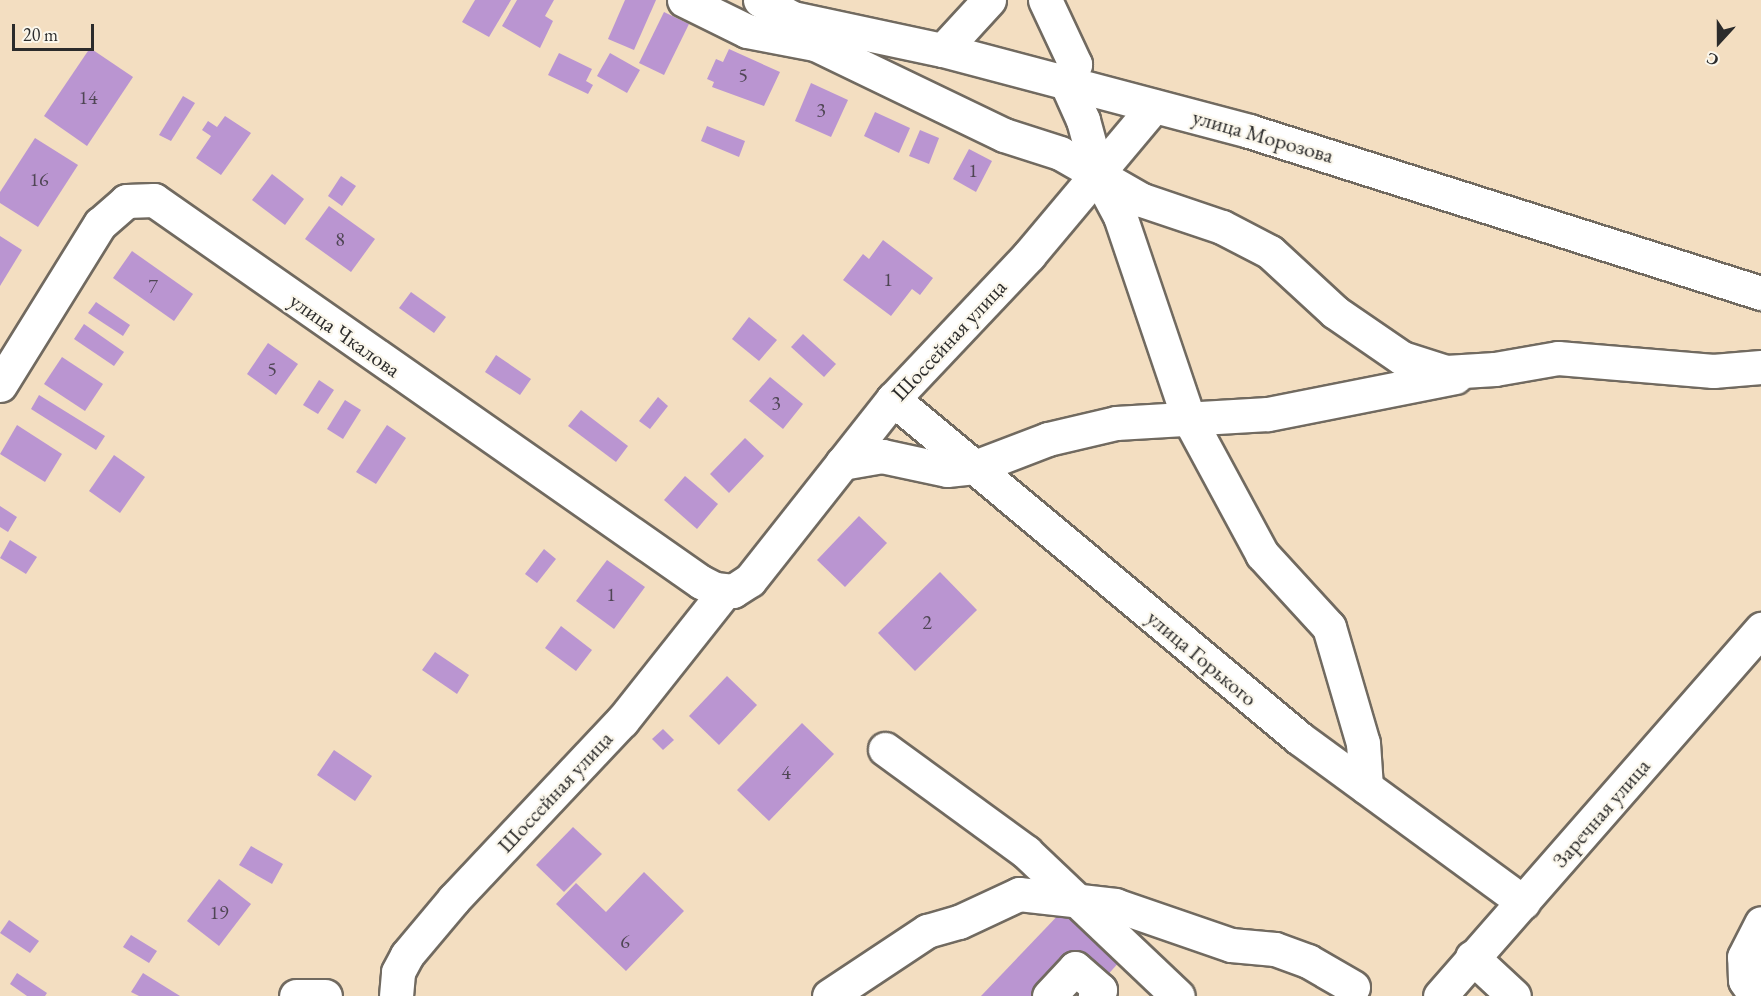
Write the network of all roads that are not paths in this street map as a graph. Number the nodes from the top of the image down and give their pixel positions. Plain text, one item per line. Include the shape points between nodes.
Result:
1 (684, 0) edge
2 (760, 0) edge
3 (989, 0) edge
4 (1045, 0) edge
5 (943, 50) junction
6 (1065, 80) junction
7 (1154, 106) junction
8 (1098, 175) junction
9 (1761, 293) edge
10 (1761, 368) edge
11 (1495, 369) junction
12 (0, 385) edge
13 (893, 399) junction
14 (1188, 417) junction
15 (843, 463) junction
16 (975, 467) junction
17 (737, 586) junction
18 (1761, 629) edge
19 (885, 749) dead end
20 (1365, 787) junction
21 (1080, 902) junction
22 (1523, 902) junction
23 (1761, 923) edge
24 (1472, 957) junction
25 (1353, 987) dead end
26 (296, 996) edge
27 (325, 996) edge
28 (396, 996) edge
29 (829, 996) edge
30 (1049, 996) edge
31 (1095, 996) edge
32 (1178, 996) edge
33 (1440, 996) edge
34 (1514, 996) edge
35 (1756, 996) edge

1 - 8 street via 747,31 815,44 1004,135 1060,153
2 - 5 street, улица Морозова via 792,18
3 - 5 street
4 - 6 street via 1075,64
5 - 6 street, улица Морозова
6 - 7 street, улица Морозова
6 - 8 street via 1083,120
7 - 8 street, Шоссейная улица
7 - 9 street, улица Морозова via 1426,184
8 - 11 street via 1142,200 1222,227 1270,252 1335,312 1402,358 1446,372
8 - 13 street, Шоссейная улица
8 - 14 street via 1120,216
10 - 11 street via 1713,371 1558,358
11 - 14 street via 1268,414
12 - 17 street, улица Чкалова via 100,224 126,201 154,200 700,582
13 - 15 street, Шоссейная улица
13 - 16 street, улица Горького
14 - 16 street via 1088,429 1048,439
14 - 20 street via 1262,554 1329,627 1363,743
15 - 16 street via 882,456 947,470
15 - 17 street, Шоссейная улица
16 - 20 street, улица Горького via 1299,738
17 - 28 street, Шоссейная улица via 622,721 454,899 407,955 398,972
18 - 22 street, Заречная улица
19 - 21 street via 1026,852
20 - 22 street, улица Горького
21 - 25 street via 1115,905 1231,945 1275,949 1308,961
21 - 29 street via 1019,894 992,904 959,922 927,931
21 - 32 street
22 - 24 street, Заречная улица
23 - 35 street via 1744,957 1745,980
24 - 33 street, Заречная улица
24 - 34 street
26 - 27 street
30 - 31 street via 1075,968 1100,990

